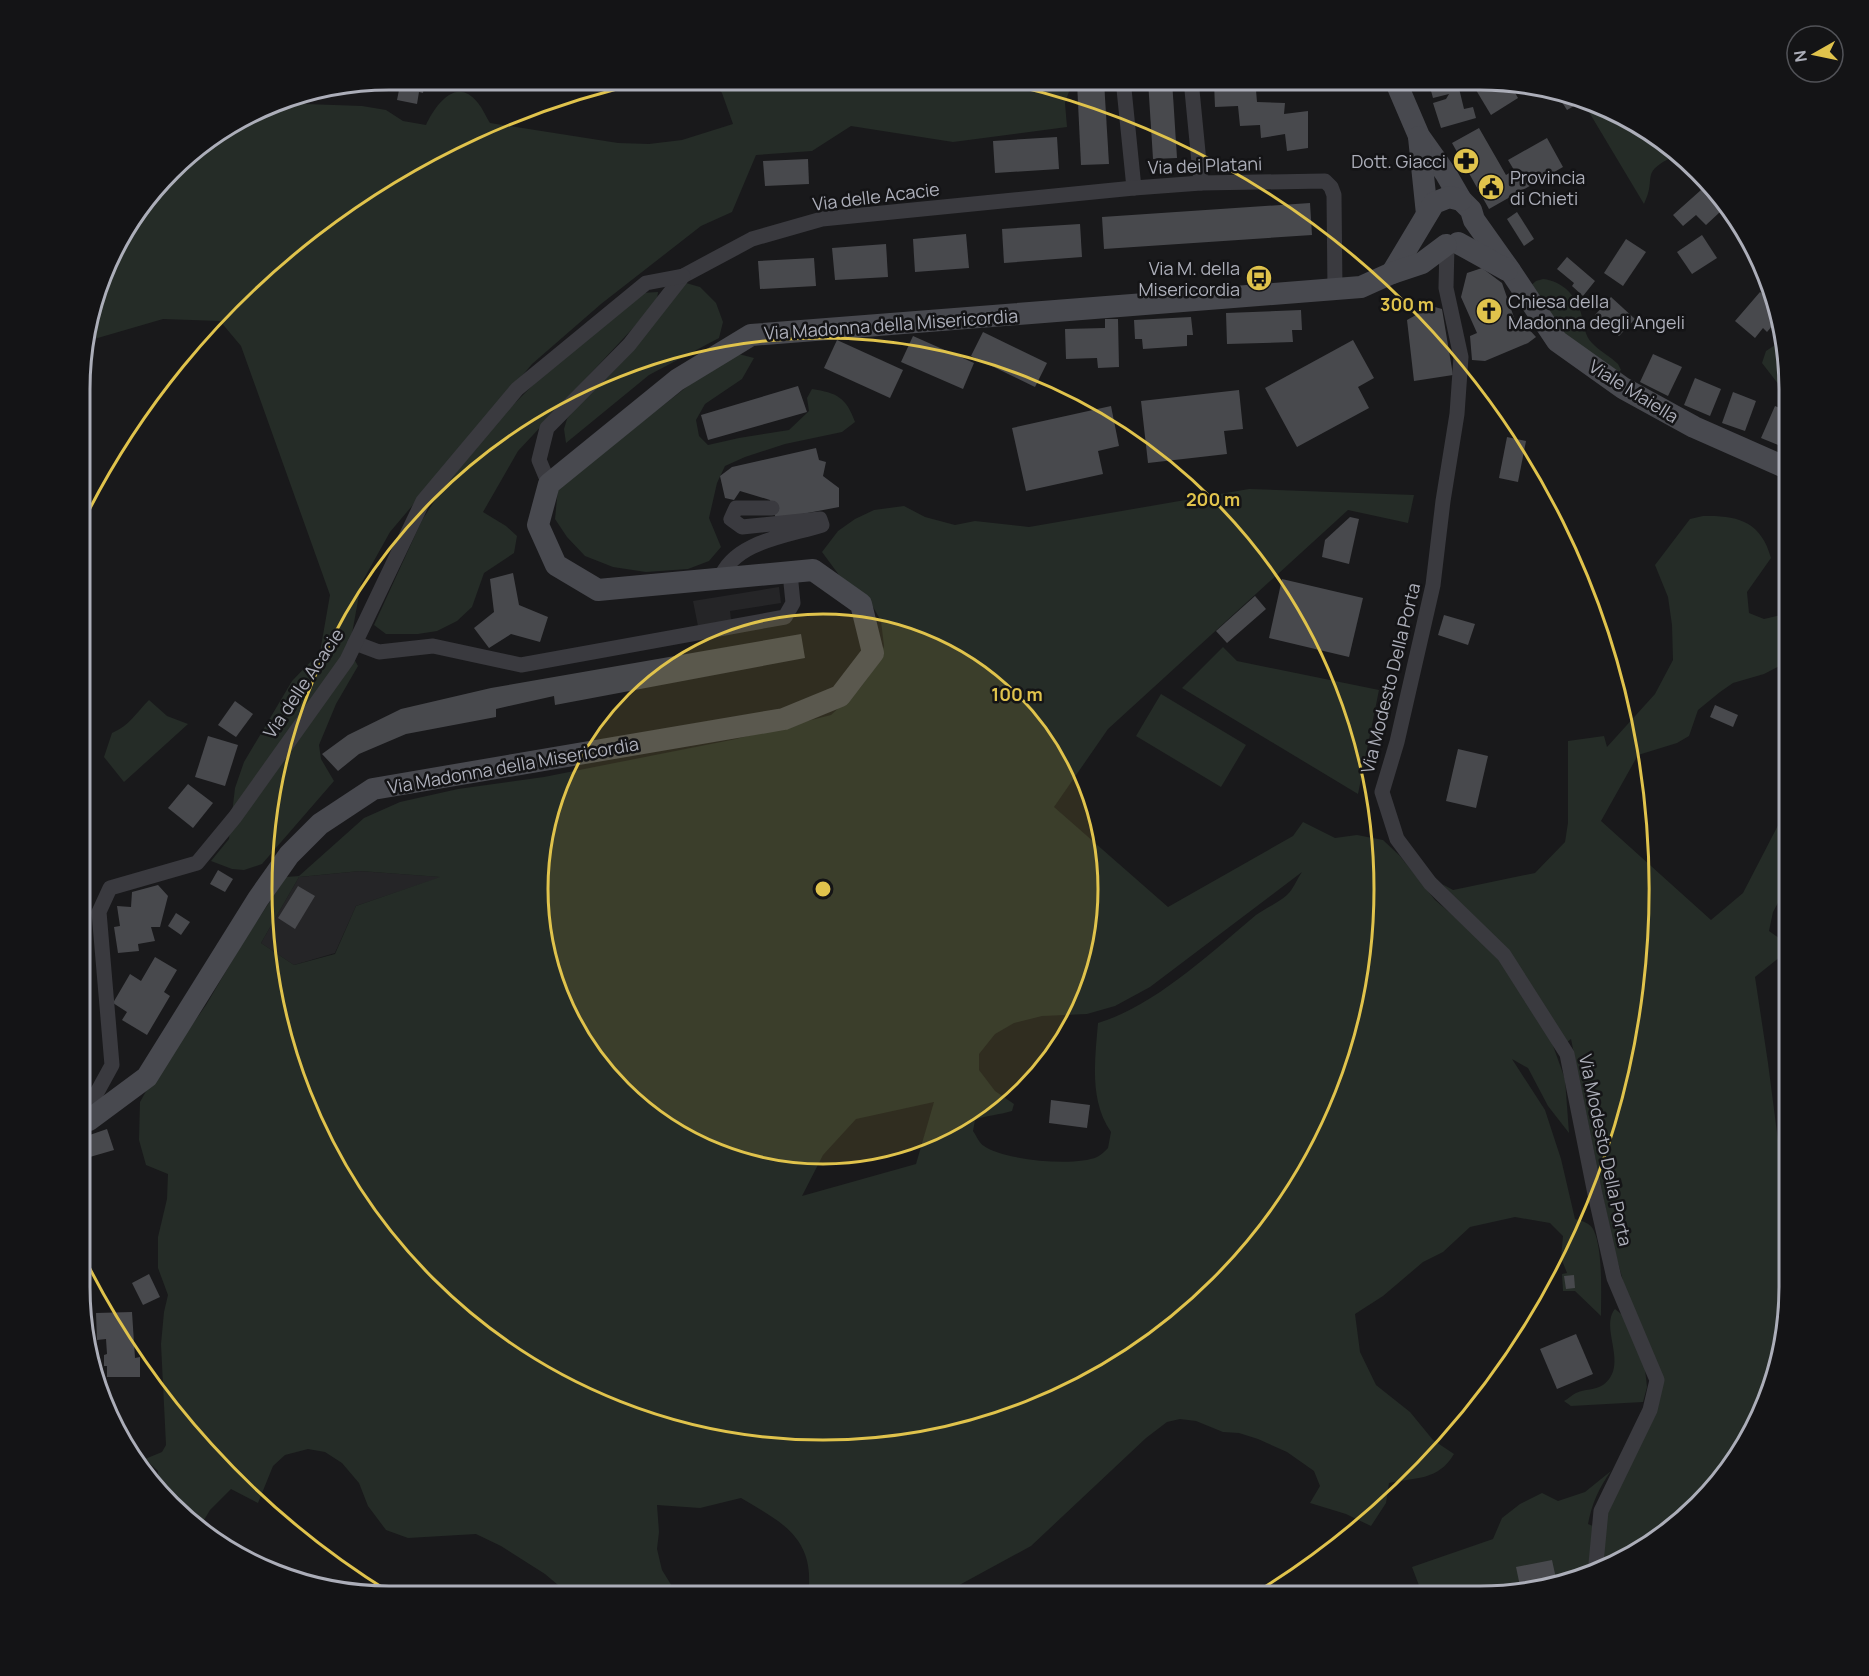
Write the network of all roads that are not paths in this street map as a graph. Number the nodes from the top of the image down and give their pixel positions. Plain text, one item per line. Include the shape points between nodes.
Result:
1 (1124, 90) edge
2 (1192, 90) edge
3 (1399, 90) edge
4 (1419, 136) junction
5 (1201, 183) junction
6 (1134, 188) junction
7 (1461, 200) junction
8 (977, 204) joint
9 (1427, 217) junction
10 (1474, 220) junction
11 (1450, 244) junction
12 (1511, 272) junction
13 (1392, 273) junction
14 (683, 276) junction
15 (1335, 290) junction
16 (1779, 465) edge
17 (549, 484) junction
18 (772, 508) dead end
19 (790, 573) junction
20 (720, 579) junction
21 (355, 643) junction
22 (90, 1110) edge
23 (90, 1116) edge
24 (1596, 1562) edge

1 - 6 street
2 - 5 street
3 - 4 main road
4 - 7 main road
4 - 9 main road
5 - 6 street, Via dei Platani
5 - 15 street, Via dei Platani via 1325,181 1334,195
6 - 8 street, Via dei Platani
7 - 9 main road via 1440,200
7 - 10 main road
8 - 14 street, Via delle Acacie via 822,219 752,239
9 - 11 main road via 1432,237
9 - 13 main road
10 - 11 main road via 1467,238
10 - 12 main road, Viale Maiella
11 - 12 main road
11 - 13 main road, Via Madonna della Misericordia via 1422,263
11 - 24 street, Via Modesto Della Porta via 1446,288 1461,357 1457,414 1433,585 1382,792 1396,839 1430,883 1504,955 1567,1054 1614,1278 1657,1380 1650,1410 1601,1510
12 - 16 main road, Viale Maiella via 1557,341 1623,388 1694,427
13 - 15 main road, Via Madonna della Misericordia via 1361,287
14 - 17 street, Via delle Acacie via 629,345 547,428 539,460
14 - 21 street, Via delle Acacie via 646,283 517,389 423,501
15 - 17 main road, Via Madonna della Misericordia via 751,335 677,380
17 - 20 main road, Via Madonna della Misericordia via 538,525 556,565 598,590
18 - 20 street via 736,508 731,519 742,527 820,519 822,525 748,547 724,568
19 - 20 main road, Via Madonna della Misericordia
19 - 21 street via 794,603 785,617 521,665 433,646 379,652
19 - 23 main road, Via Madonna della Misericordia via 813,570 861,604 873,653 840,696 784,719 373,789 320,824 289,855 147,1077
21 - 22 street, Via delle Acacie via 347,660 241,808 197,862 110,888 99,912 112,1065

